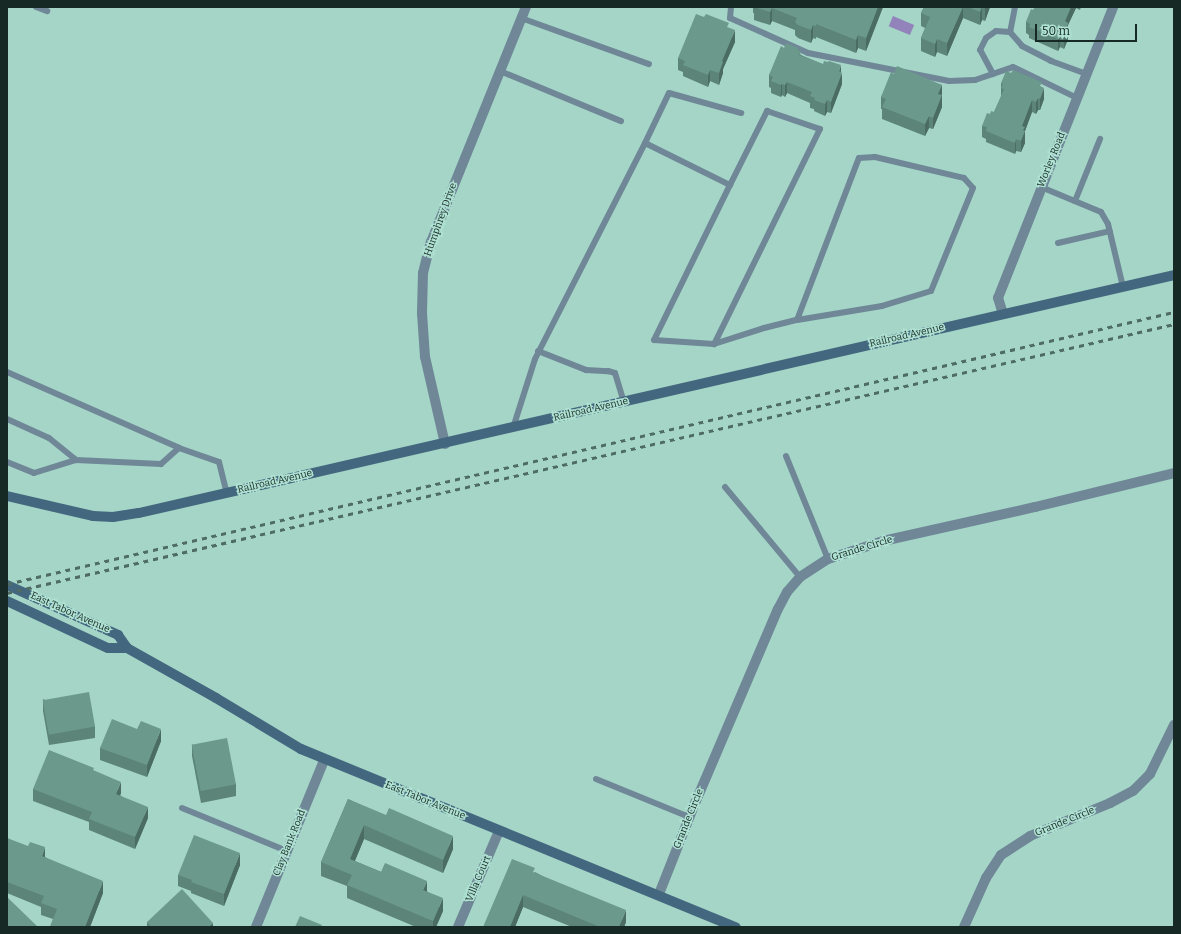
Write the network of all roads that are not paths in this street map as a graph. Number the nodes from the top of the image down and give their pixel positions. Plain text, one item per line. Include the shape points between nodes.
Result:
1 (36, 7) edge
2 (526, 7) edge
3 (731, 7) edge
4 (1014, 7) edge
5 (1113, 7) edge
6 (47, 12) dead end
7 (521, 18) junction
8 (1010, 32) junction
9 (649, 64) dead end
10 (500, 71) junction
11 (993, 74) junction
12 (1087, 74) junction
13 (1077, 98) junction
14 (741, 113) dead end
15 (621, 121) dead end
16 (1100, 139) dead end
17 (645, 143) junction
18 (730, 185) junction
19 (1041, 187) junction
20 (1075, 201) junction
21 (1110, 231) junction
22 (1058, 243) dead end
23 (1174, 275) edge
24 (1123, 287) junction
25 (1003, 314) junction
26 (797, 320) junction
27 (714, 344) junction
28 (538, 351) junction
29 (7, 372) edge
30 (624, 402) junction
31 (7, 418) edge
32 (513, 428) junction
33 (445, 444) junction
34 (179, 448) junction
35 (786, 456) dead end
36 (76, 460) junction
37 (7, 462) edge
38 (1174, 473) edge
39 (725, 487) dead end
40 (227, 493) junction
41 (7, 496) edge
42 (828, 559) junction
43 (800, 577) junction
44 (7, 585) edge
45 (7, 602) edge
46 (127, 648) junction
47 (1174, 725) edge
48 (324, 760) junction
49 (596, 779) dead end
50 (182, 808) dead end
51 (689, 817) junction
52 (498, 831) junction
53 (287, 851) junction
54 (659, 894) junction
55 (256, 927) edge
56 (458, 927) edge
57 (736, 927) edge
58 (964, 927) edge

1 - 6 lane
2 - 7 street, Humphrey Drive
3 - 11 lane via 730,18 808,53 949,81 975,80
4 - 8 lane
5 - 12 street, Worley Road
7 - 9 lane
7 - 10 street, Humphrey Drive
8 - 11 lane via 996,31 986,38 980,50
8 - 12 lane via 1022,46 1051,61
10 - 15 lane
10 - 33 street, Humphrey Drive via 431,242 423,273 425,357
11 - 13 lane via 1013,67
12 - 13 street, Worley Road
13 - 19 street, Worley Road
14 - 17 lane via 669,93
16 - 20 lane
17 - 18 lane
17 - 28 lane
18 - 27 lane via 654,340
18 - 27 lane via 767,111 820,129
19 - 20 lane
19 - 25 street, Worley Road via 998,298
20 - 21 lane via 1101,212
21 - 22 lane
21 - 24 lane
23 - 24 main road, Railroad Avenue
24 - 25 main road, Railroad Avenue
25 - 30 main road, Railroad Avenue
26 - 26 lane via 859,158 875,157 964,178 973,188 931,291 882,306
26 - 27 lane
28 - 30 lane via 586,370 615,373
28 - 32 lane
29 - 34 lane
30 - 32 main road, Railroad Avenue
31 - 36 lane via 49,438
32 - 33 main road, Railroad Avenue
33 - 40 main road, Railroad Avenue
34 - 36 lane via 161,464
34 - 40 lane via 219,462
35 - 42 lane
36 - 37 lane via 34,472
38 - 42 street, Grande Circle via 883,541
39 - 43 lane
40 - 41 main road, Railroad Avenue via 113,517 93,516
42 - 43 street, Grande Circle
43 - 51 street, Grande Circle via 787,592 778,609
44 - 46 main road, East Tabor Avenue via 118,635
45 - 46 main road, East Tabor Avenue via 108,648
46 - 48 main road, East Tabor Avenue via 301,750
47 - 58 street, Grande Circle via 1150,774 1133,791 1030,836 1001,855 986,878
48 - 52 main road, East Tabor Avenue
48 - 53 street, Clay Bank Road
49 - 51 lane
50 - 53 lane
51 - 54 street, Grande Circle
52 - 54 main road, East Tabor Avenue
52 - 56 street, Villa Court
53 - 55 street, Clay Bank Road
54 - 57 main road, East Tabor Avenue

